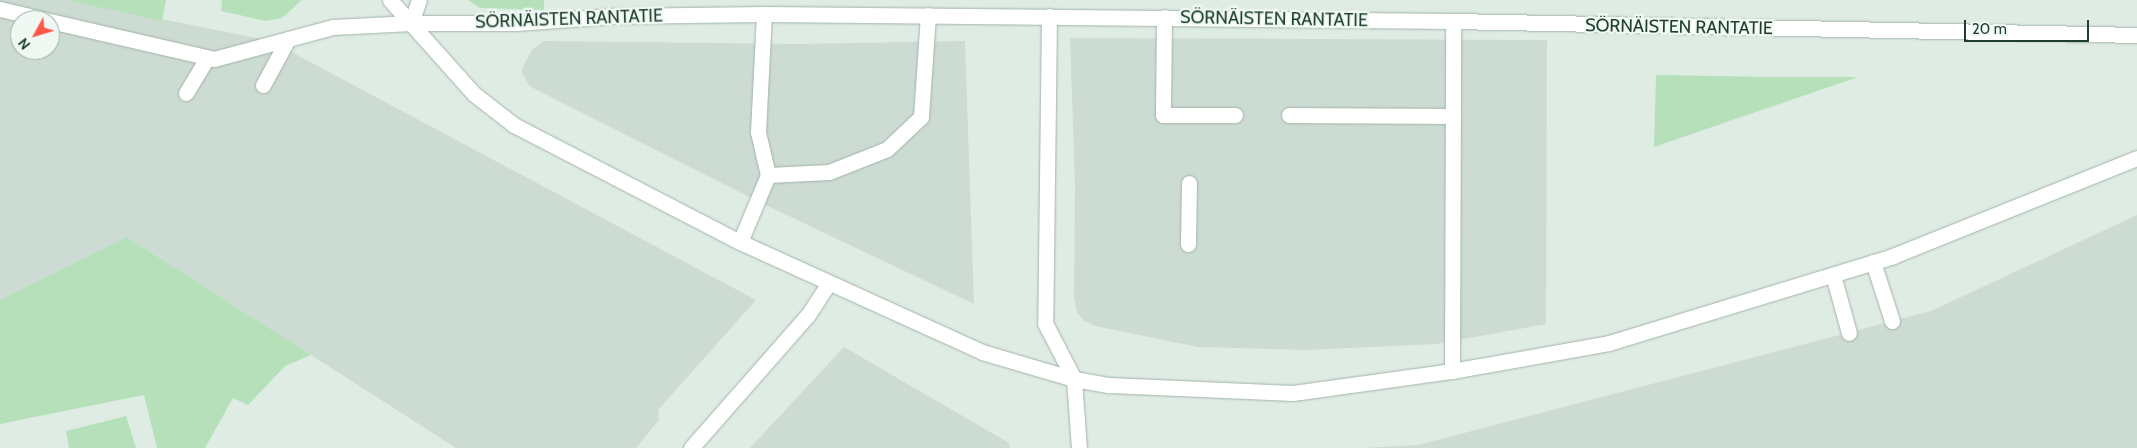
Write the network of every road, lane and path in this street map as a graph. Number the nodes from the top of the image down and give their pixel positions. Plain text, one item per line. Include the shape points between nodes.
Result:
1 (390, 0) edge
2 (419, 0) edge
3 (764, 14) junction
4 (928, 15) junction
5 (1049, 16) junction
6 (1164, 17) junction
7 (1453, 21) junction
8 (60, 23) edge
9 (411, 23) junction
10 (2137, 35) edge
11 (288, 39) junction
12 (207, 58) junction
13 (263, 85) dead end
14 (186, 93) dead end
15 (1235, 115) dead end
16 (1289, 115) dead end
17 (1453, 116) junction
18 (2137, 158) edge
19 (768, 175) junction
20 (1189, 183) dead end
21 (740, 242) junction
22 (1188, 244) dead end
23 (1874, 262) junction
24 (1833, 275) junction
25 (828, 284) junction
26 (1892, 321) dead end
27 (1849, 333) dead end
28 (1452, 371) junction
29 (1074, 379) junction
30 (691, 448) edge
31 (1079, 448) edge

1 - 9 street
2 - 9 street
3 - 4 street, SÖRNÄISTEN RANTATIE
3 - 9 street, SÖRNÄISTEN RANTATIE via 612,16 516,23
3 - 19 street via 758,132
4 - 5 street, SÖRNÄISTEN RANTATIE
4 - 19 street via 921,117 887,149 829,172
5 - 6 street, SÖRNÄISTEN RANTATIE
5 - 29 street via 1045,323
6 - 7 street, SÖRNÄISTEN RANTATIE
6 - 15 street via 1163,115
7 - 10 street, SÖRNÄISTEN RANTATIE
7 - 17 street
8 - 12 street
9 - 11 street, SÖRNÄISTEN RANTATIE via 332,27
9 - 21 street via 474,94 514,125
11 - 12 street, SÖRNÄISTEN RANTATIE via 214,59
11 - 13 street
12 - 14 street
16 - 17 street
17 - 28 street
18 - 23 street
19 - 21 street
20 - 22 street
21 - 25 street
23 - 24 street
23 - 26 street
24 - 27 street
24 - 28 street via 1609,343
25 - 29 street via 982,352
25 - 30 street via 808,315
28 - 29 street via 1293,393 1109,385
29 - 31 street

